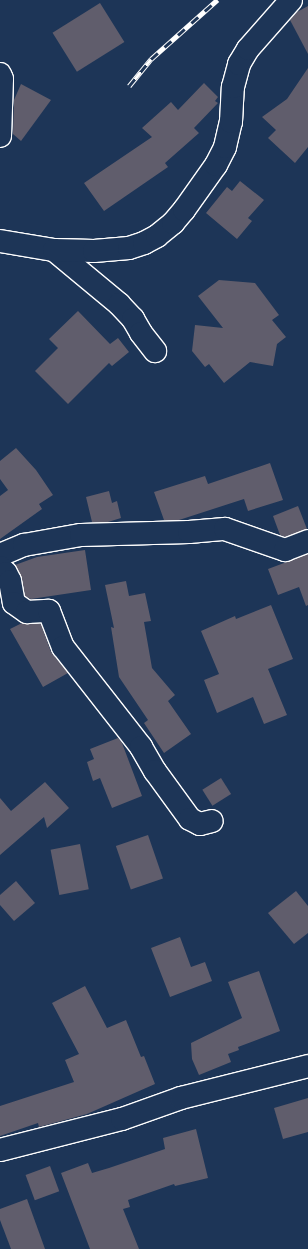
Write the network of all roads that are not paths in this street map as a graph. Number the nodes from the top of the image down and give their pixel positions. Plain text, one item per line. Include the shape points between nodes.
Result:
1 (290, 0) edge
2 (0, 74) edge
3 (0, 136) edge
4 (0, 241) edge
5 (54, 250) junction
6 (155, 351) dead end
7 (308, 541) edge
8 (0, 555) edge
9 (0, 567) edge
10 (212, 821) dead end
11 (308, 1066) edge
12 (0, 1150) edge

1 - 5 street via 248,49 239,64 233,87 232,122 225,147 216,165 173,223 144,244 130,248 94,251
2 - 3 street
4 - 5 street
5 - 6 street via 119,304
7 - 8 street via 285,550 225,529 81,535 24,545
9 - 10 street via 10,581 14,603 27,612 50,612 63,647 141,747 190,819 200,824
11 - 12 street via 181,1098 122,1119

